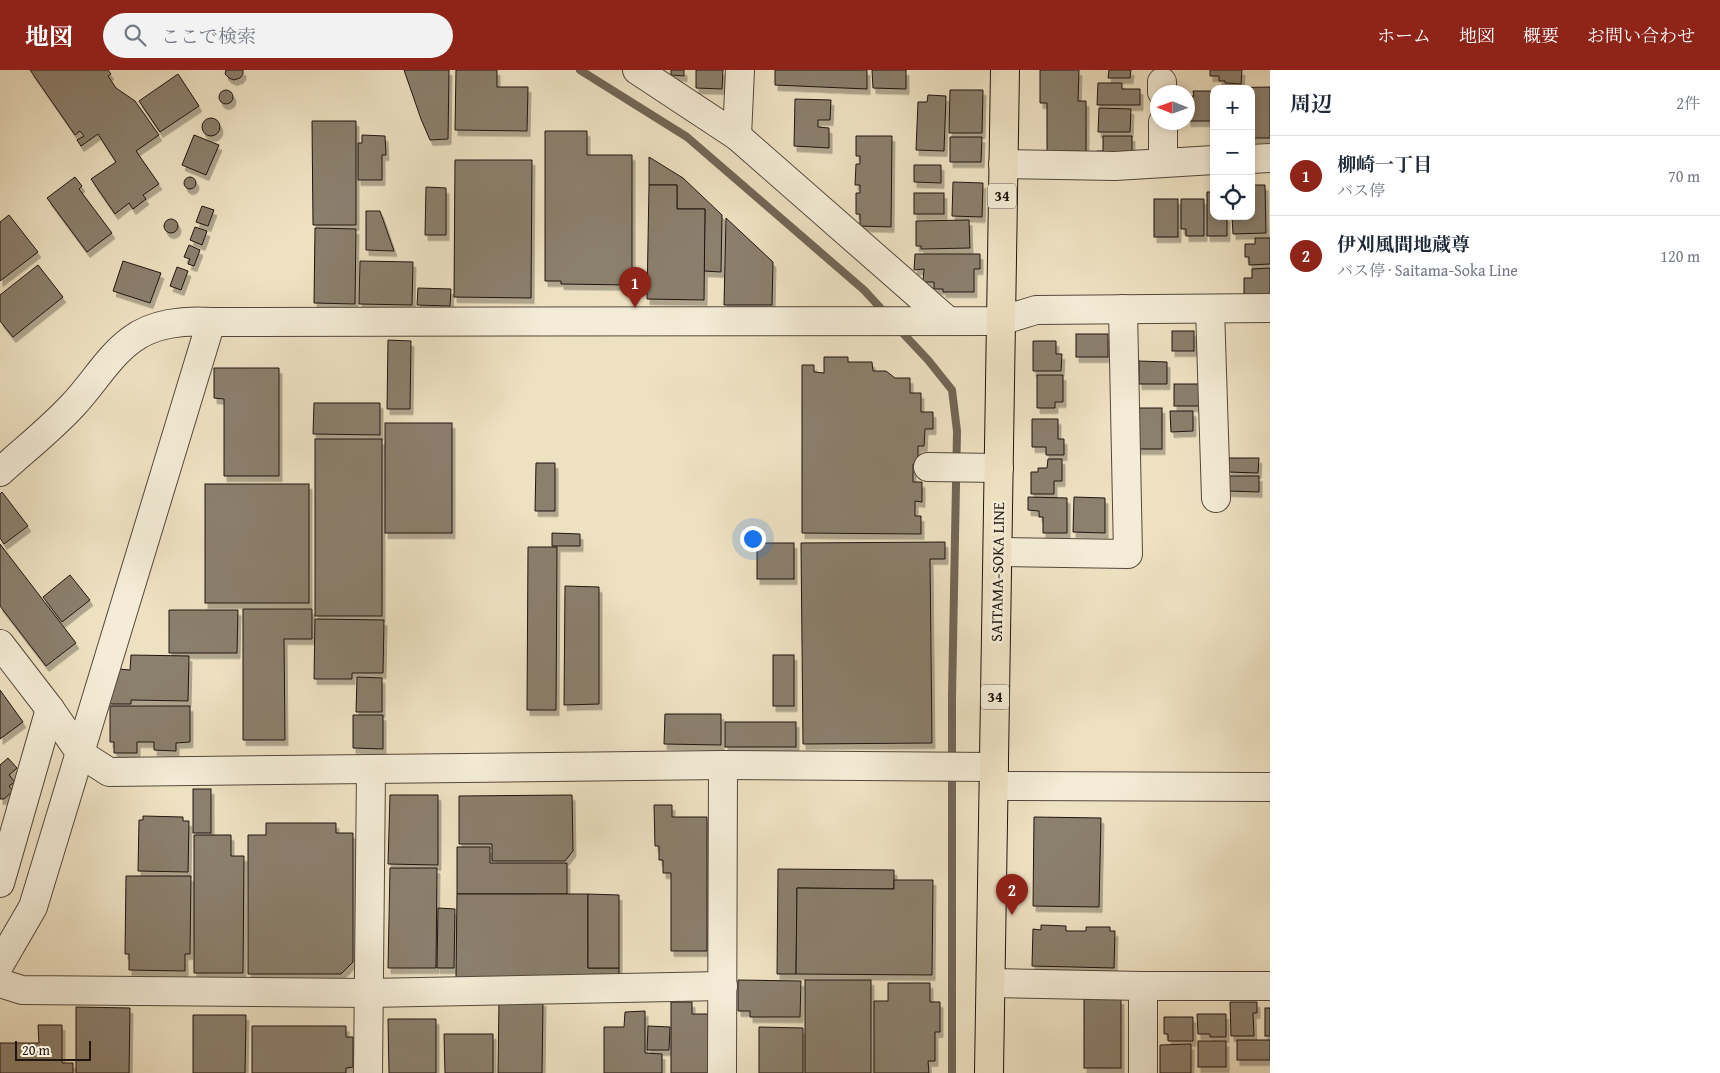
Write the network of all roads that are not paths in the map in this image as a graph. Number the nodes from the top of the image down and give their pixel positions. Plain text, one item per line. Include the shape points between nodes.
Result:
1 (638, 70) edge
2 (740, 70) edge
3 (1005, 70) edge
4 (1163, 130) edge
5 (737, 136) junction
6 (1270, 158) edge
7 (1255, 159) edge
8 (1210, 160) edge
9 (1163, 162) junction
10 (1003, 164) junction
11 (1270, 308) edge
12 (1124, 309) junction
13 (1210, 309) junction
14 (947, 320) junction
15 (1000, 321) junction
16 (211, 322) junction
17 (937, 467) dead end
18 (999, 468) junction
19 (0, 472) edge
20 (1216, 498) dead end
21 (998, 552) junction
22 (0, 644) edge
23 (50, 709) junction
24 (81, 754) junction
25 (723, 765) junction
26 (372, 770) junction
27 (994, 777) junction
28 (1270, 787) edge
29 (0, 883) edge
30 (0, 964) edge
31 (0, 983) edge
32 (991, 983) junction
33 (722, 986) junction
34 (1143, 986) junction
35 (1270, 986) edge
36 (369, 993) junction
37 (368, 1073) edge
38 (722, 1073) edge
39 (989, 1073) edge
40 (1144, 1073) edge

1 - 5 street
2 - 5 street
3 - 10 main road, SAITAMA-SOKA LINE / 34
4 - 9 street
5 - 14 street
6 - 7 street
8 - 9 street
9 - 10 street via 1115,166
10 - 15 main road, SAITAMA-SOKA LINE / 34
11 - 13 street
12 - 13 street
12 - 15 street via 1036,310
12 - 21 street via 1128,554
13 - 20 street
14 - 15 street
14 - 16 street
15 - 18 main road, SAITAMA-SOKA LINE / 34
16 - 19 street via 172,323 132,339 73,406
16 - 24 street
17 - 18 street
18 - 21 main road, SAITAMA-SOKA LINE / 34
21 - 27 main road, SAITAMA-SOKA LINE / 34
22 - 23 street
23 - 24 street
23 - 29 street
24 - 26 street via 109,772
24 - 30 street via 33,907
25 - 26 street
25 - 27 street via 965,767
25 - 33 street
26 - 36 street
27 - 28 street
27 - 32 main road, SAITAMA-SOKA LINE / 34
31 - 36 street via 22,990
32 - 34 street
32 - 39 main road, SAITAMA-SOKA LINE / 34
33 - 36 street
33 - 38 street
34 - 35 street
34 - 40 street
36 - 37 street

